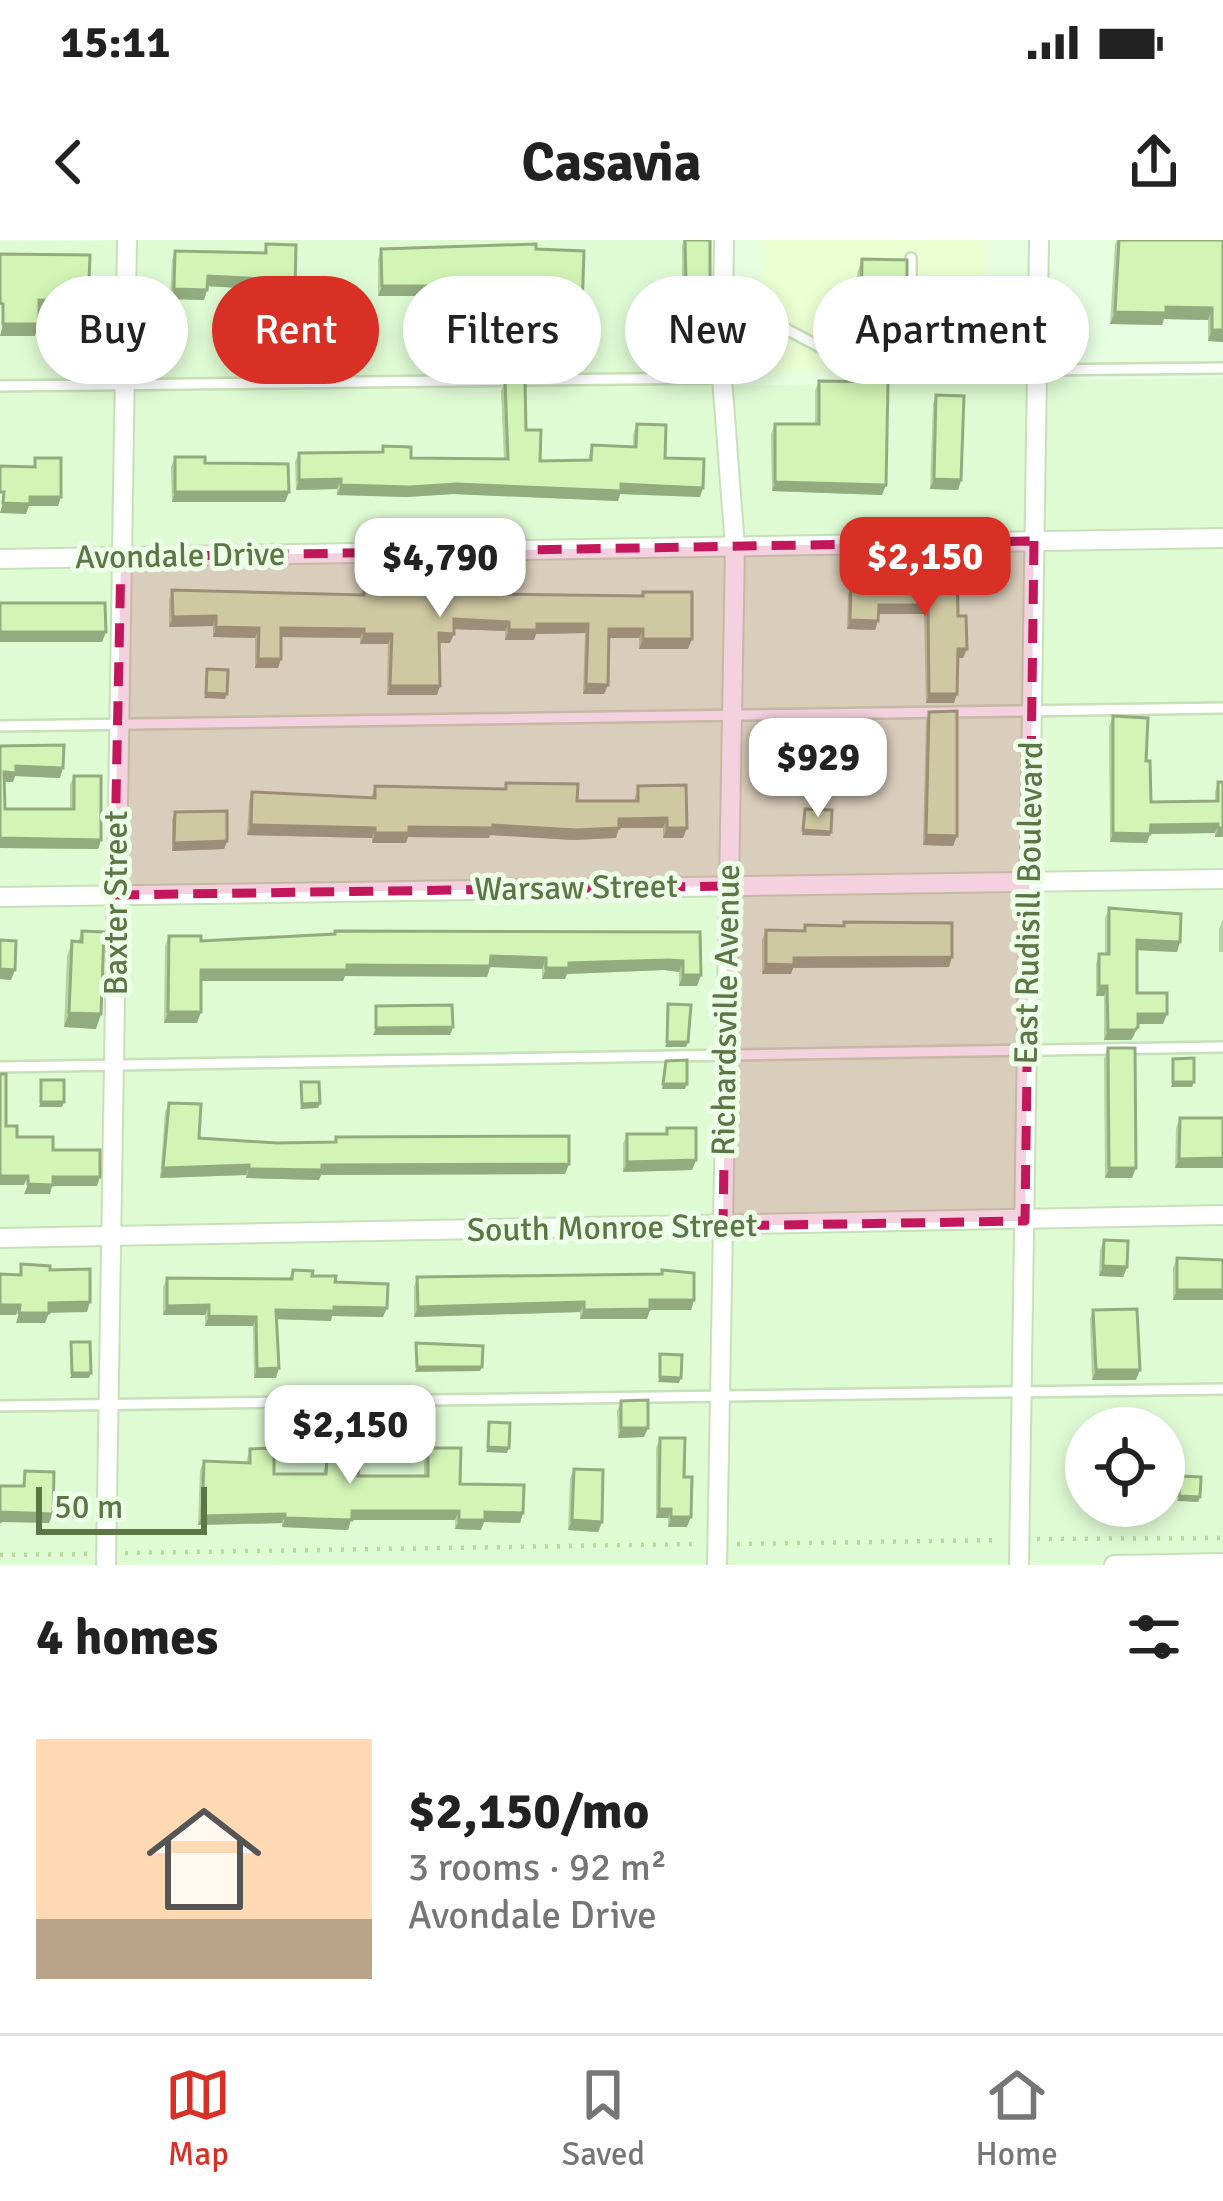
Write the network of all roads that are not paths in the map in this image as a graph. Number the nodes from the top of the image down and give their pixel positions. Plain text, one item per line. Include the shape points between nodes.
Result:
1 (127, 240) edge
2 (724, 240) edge
3 (1039, 240) edge
4 (911, 258) edge
5 (126, 276) edge
6 (728, 276) edge
7 (1039, 276) edge
8 (789, 331) edge
9 (1223, 368) edge
10 (1089, 369) edge
11 (625, 379) edge
12 (188, 383) edge
13 (125, 384) joint
14 (722, 384) edge
15 (1037, 384) edge
16 (0, 386) edge
17 (1223, 538) edge
18 (1034, 541) junction
19 (735, 547) junction
20 (121, 557) junction
21 (0, 559) edge
22 (1223, 708) edge
23 (1033, 712) junction
24 (730, 716) junction
25 (118, 724) junction
26 (0, 726) edge
27 (1223, 879) edge
28 (1030, 883) junction
29 (728, 886) junction
30 (114, 895) junction
31 (0, 897) edge
32 (1223, 1046) edge
33 (1026, 1052) junction
34 (726, 1058) junction
35 (115, 1065) junction
36 (0, 1066) edge
37 (1223, 1215) edge
38 (1025, 1221) junction
39 (723, 1226) junction
40 (110, 1237) junction
41 (0, 1238) edge
42 (1223, 1389) edge
43 (1022, 1390) junction
44 (720, 1396) junction
45 (108, 1405) junction
46 (0, 1406) edge
47 (106, 1559) edge
48 (1223, 1563) edge
49 (717, 1565) edge
50 (1019, 1565) edge
51 (1114, 1565) edge

1 - 5 street, Baxter Street
2 - 6 street, Richardsville Avenue
3 - 7 street, East Rudisill Boulevard
4 - 8 lane via 911,336 902,356 835,356
9 - 10 lane
11 - 12 lane
13 - 16 lane
13 - 20 street, Baxter Street
14 - 19 street, Richardsville Avenue
15 - 18 street, East Rudisill Boulevard
17 - 18 street, Avondale Drive
18 - 19 street, Avondale Drive
18 - 23 street, East Rudisill Boulevard
19 - 20 street, Avondale Drive
19 - 24 street, Richardsville Avenue
20 - 21 street, Avondale Drive
20 - 25 street, Baxter Street
22 - 23 lane
23 - 24 lane
23 - 28 street, East Rudisill Boulevard
24 - 25 lane
24 - 29 street, Richardsville Avenue
25 - 26 lane
25 - 30 street, Baxter Street
27 - 28 street, Warsaw Street
28 - 29 street, Warsaw Street
28 - 33 street, East Rudisill Boulevard
29 - 30 street, Warsaw Street
29 - 34 street, Richardsville Avenue
30 - 31 street, Warsaw Street
30 - 35 street, Baxter Street
32 - 33 lane
33 - 34 lane
33 - 38 street, East Rudisill Boulevard
34 - 35 lane
34 - 39 street, Richardsville Avenue
35 - 36 lane
35 - 40 street, Baxter Street
37 - 38 street, South Monroe Street
38 - 39 street, South Monroe Street
38 - 43 street, East Rudisill Boulevard
39 - 40 street, South Monroe Street
39 - 44 street, Richardsville Avenue
40 - 41 street, South Monroe Street
40 - 45 street, Baxter Street
42 - 43 lane
43 - 44 lane
43 - 50 street, East Rudisill Boulevard
44 - 45 lane
44 - 49 street, Richardsville Avenue
45 - 46 lane
45 - 47 street, Baxter Street
48 - 51 street

